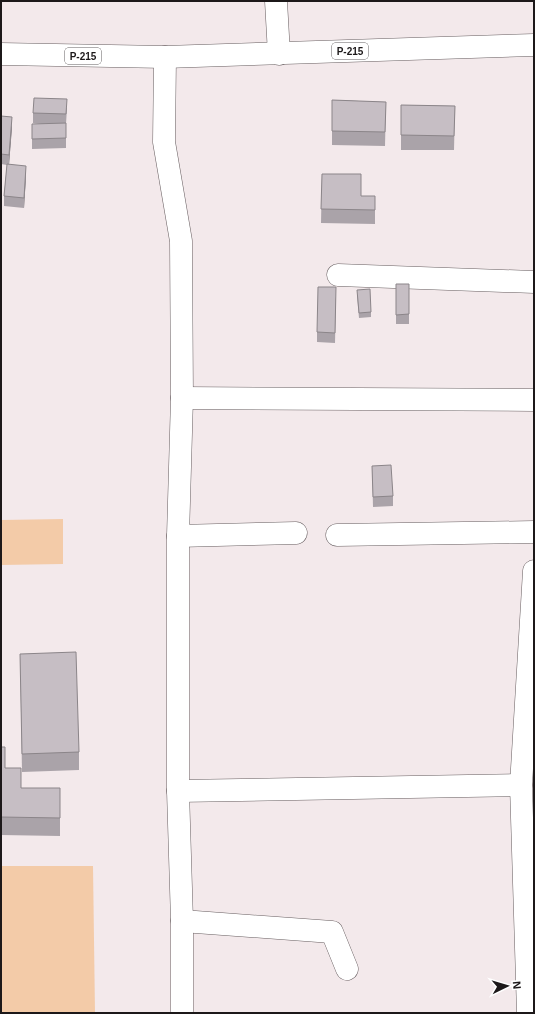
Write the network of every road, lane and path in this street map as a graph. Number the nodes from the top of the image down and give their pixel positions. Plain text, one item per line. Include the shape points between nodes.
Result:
1 (276, 1) edge
2 (534, 45) edge
3 (1, 54) edge
4 (279, 54) junction
5 (165, 57) junction
6 (338, 275) dead end
7 (534, 282) edge
8 (182, 398) junction
9 (534, 400) edge
10 (534, 532) edge
11 (296, 533) dead end
12 (338, 535) dead end
13 (178, 536) junction
14 (534, 571) edge
15 (521, 786) junction
16 (178, 791) junction
17 (182, 921) junction
18 (346, 969) dead end
19 (182, 1011) dead end
20 (528, 1013) edge

1 - 4 main road
2 - 4 main road, Р-215
3 - 5 main road, P-215
4 - 5 main road, Р-215
5 - 8 main road via 164,142 181,241
6 - 7 main road
8 - 9 main road
8 - 13 main road
10 - 12 main road
11 - 13 main road
13 - 16 main road
14 - 15 main road
15 - 16 main road
15 - 20 main road
16 - 17 main road
17 - 18 main road via 332,932
17 - 19 main road

